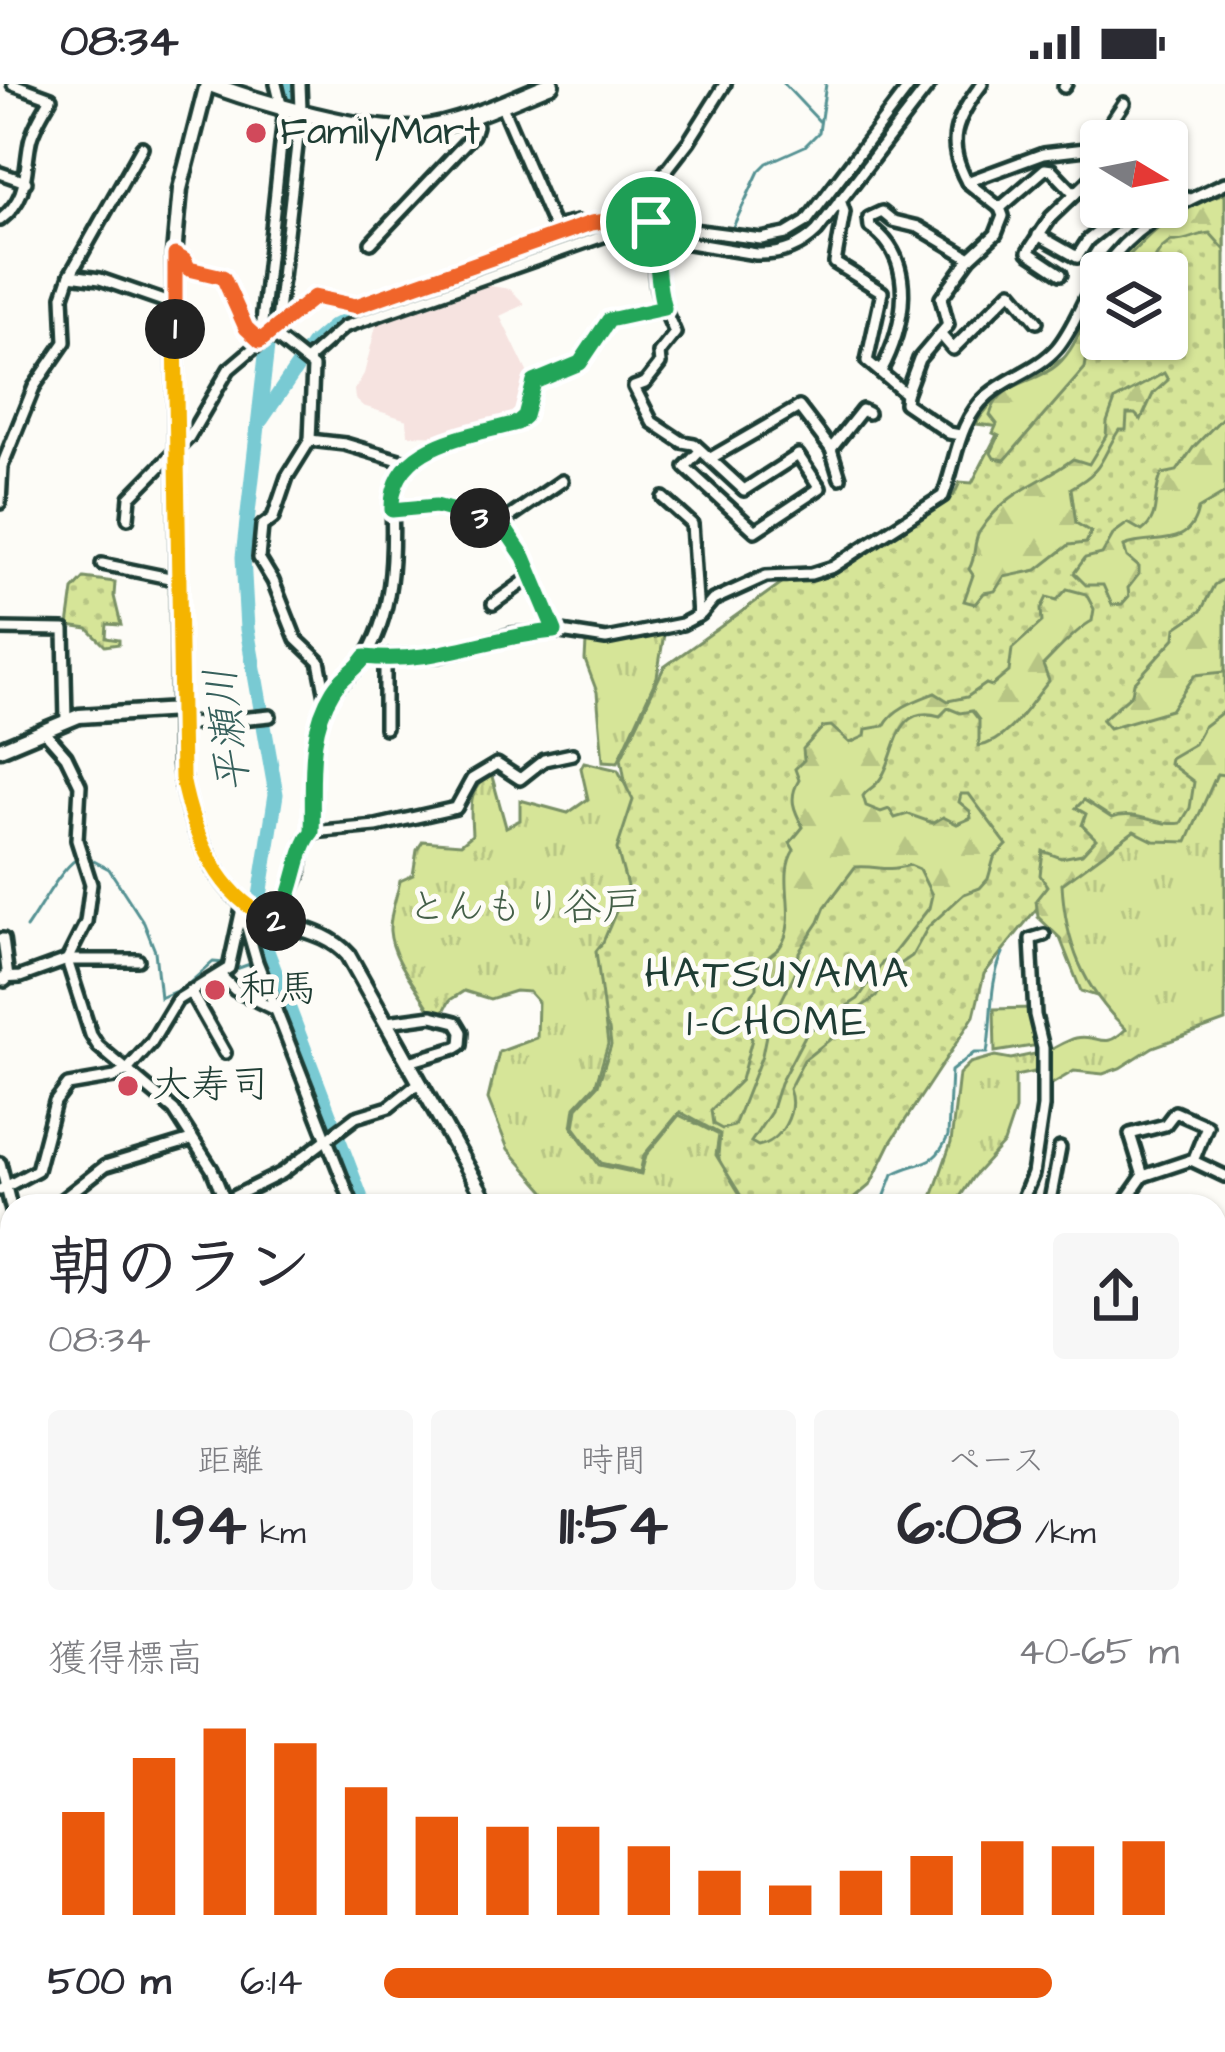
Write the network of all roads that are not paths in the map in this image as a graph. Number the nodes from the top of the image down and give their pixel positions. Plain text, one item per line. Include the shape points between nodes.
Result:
1 (13, 84) edge
2 (62, 84) edge
3 (209, 84) edge
4 (276, 84) edge
5 (300, 84) edge
6 (551, 84) edge
7 (725, 84) edge
8 (930, 84) edge
9 (982, 84) edge
10 (908, 85) edge
11 (52, 98) junction
12 (1124, 103) dead end
13 (282, 104) junction
14 (501, 104) junction
15 (301, 110) junction
16 (472, 115) junction
17 (1115, 120) edge
18 (142, 147) dead end
19 (1080, 153) edge
20 (0, 172) edge
21 (26, 182) junction
22 (968, 182) junction
23 (1225, 183) edge
24 (1080, 189) edge
25 (1075, 194) junction
26 (1190, 199) joint
27 (840, 200) junction
28 (274, 208) junction
29 (1000, 208) junction
30 (290, 210) junction
31 (0, 220) edge
32 (651, 223) junction
33 (579, 226) junction
34 (1103, 228) edge
35 (1038, 235) junction
36 (655, 238) junction
37 (370, 243) dead end
38 (175, 255) junction
39 (970, 259) junction
40 (1060, 274) dead end
41 (70, 275) junction
42 (901, 285) junction
43 (882, 292) junction
44 (175, 305) junction
45 (356, 306) junction
46 (664, 308) junction
47 (371, 317) junction
48 (1037, 322) dead end
49 (274, 332) junction
50 (941, 335) junction
51 (261, 341) junction
52 (307, 360) junction
53 (881, 371) junction
54 (906, 394) junction
55 (868, 413) dead end
56 (961, 435) junction
57 (310, 440) junction
58 (178, 448) junction
59 (831, 449) junction
60 (700, 451) junction
61 (711, 458) junction
62 (409, 463) junction
63 (841, 478) dead end
64 (562, 481) dead end
65 (663, 498) dead end
66 (0, 503) edge
67 (392, 510) junction
68 (128, 518) dead end
69 (501, 523) junction
70 (102, 564) dead end
71 (532, 576) junction
72 (178, 580) junction
73 (493, 604) dead end
74 (698, 616) junction
75 (0, 629) edge
76 (555, 631) junction
77 (365, 657) junction
78 (386, 659) junction
79 (327, 701) junction
80 (180, 717) junction
81 (264, 718) dead end
82 (66, 721) junction
83 (385, 728) dead end
84 (44, 731) junction
85 (0, 749) edge
86 (572, 754) dead end
87 (312, 832) junction
88 (249, 910) junction
89 (278, 922) junction
90 (1044, 935) dead end
91 (0, 939) edge
92 (67, 960) junction
93 (138, 960) dead end
94 (221, 976) junction
95 (3, 980) edge
96 (190, 991) junction
97 (276, 1010) junction
98 (387, 1022) junction
99 (225, 1053) dead end
100 (409, 1062) junction
101 (128, 1069) junction
102 (419, 1082) junction
103 (330, 1139) junction
104 (191, 1140) junction
105 (1060, 1148) dead end
106 (1196, 1156) dead end
107 (0, 1163) edge
108 (1143, 1176) junction
109 (1225, 1176) edge
110 (3, 1189) edge
111 (69, 1194) edge
112 (223, 1194) edge
113 (244, 1194) edge
114 (349, 1194) edge
115 (482, 1194) edge
116 (1025, 1194) edge
117 (1051, 1194) edge
118 (1130, 1194) edge

1 - 11 street
2 - 11 street
3 - 13 main road
3 - 38 street via 180,189
4 - 13 street
5 - 15 street
6 - 14 main road
7 - 32 street via 640,204
8 - 27 street
9 - 22 street via 953,138
10 - 32 street via 796,229 761,239
11 - 21 street via 31,136
12 - 17 street
13 - 15 main road
13 - 28 street
14 - 16 main road
14 - 33 street via 554,227
15 - 16 main road via 408,130
15 - 30 street
16 - 37 street via 473,135
18 - 41 street
19 - 22 street via 1043,154
20 - 21 street
21 - 31 street
22 - 29 street
23 - 26 street
24 - 25 street
25 - 29 street via 1046,169
25 - 35 street
26 - 56 street via 1131,234 1051,355 989,395
27 - 36 street via 808,240 770,254
27 - 43 street via 835,263
28 - 30 street
28 - 51 street
29 - 39 street via 997,234
30 - 49 street
32 - 33 street
32 - 36 street
33 - 45 street
34 - 35 street via 1077,256
35 - 40 street via 1028,252
36 - 46 street
36 - 47 street via 590,238
38 - 44 street
38 - 51 street via 189,269 223,277 246,328
39 - 42 street via 878,212 868,223 892,250
39 - 50 street via 941,298 948,326
41 - 44 street
41 - 66 street via 65,342 34,387 2,466
42 - 43 street
42 - 53 street via 903,319
43 - 53 street via 867,361
44 - 58 street
45 - 47 street
45 - 49 street via 314,297
46 - 60 street via 676,333 660,364 634,387 652,422
46 - 62 street via 609,320 580,363 534,382 517,423 444,442
47 - 52 street
48 - 50 street via 1011,291 953,349
49 - 51 street
49 - 52 street
50 - 54 street via 919,359
51 - 58 street via 229,369
52 - 57 street via 314,382
53 - 54 street
54 - 56 street via 905,403
55 - 59 street via 862,410
56 - 74 street via 938,502 823,572 766,576
57 - 62 street
57 - 79 street via 262,526 259,558 296,639 320,661
58 - 68 street via 130,497
58 - 72 street
59 - 61 street via 799,406
59 - 63 street
60 - 61 street
60 - 61 street via 685,467 755,530 820,488 798,454 744,490
62 - 67 street
64 - 69 street
65 - 74 street via 692,524
67 - 69 street via 436,506
67 - 77 street via 388,603
69 - 71 street
70 - 72 street
71 - 73 street
71 - 76 street
72 - 80 street
74 - 76 street via 606,639
75 - 82 street via 64,631
76 - 78 street
77 - 78 street
77 - 79 street
78 - 83 street
79 - 87 street via 310,782
80 - 81 street
80 - 82 street
80 - 88 street via 190,816
82 - 84 street
84 - 85 street
84 - 92 street via 80,785 77,841 91,884 86,922
86 - 87 street via 544,760 520,779 497,764 472,779 456,808
87 - 89 street
88 - 89 street
88 - 94 street
88 - 97 street
89 - 98 street via 341,946
90 - 116 street via 1031,939 1042,1128
91 - 95 street
92 - 93 street
92 - 95 street
92 - 101 street via 91,1035
94 - 96 street
94 - 97 street
96 - 99 street
96 - 101 street
97 - 103 street
98 - 100 street
98 - 100 street via 432,1016 462,1032 456,1048
100 - 102 street
101 - 104 street via 174,1110
101 - 110 street via 60,1094 37,1170
102 - 103 street
102 - 115 street
103 - 113 street
103 - 114 street
104 - 111 street via 105,1166
104 - 112 street
105 - 117 street
106 - 108 street via 1207,1126 1174,1112 1165,1126 1130,1134
107 - 110 street
108 - 109 street via 1191,1160
108 - 118 street

